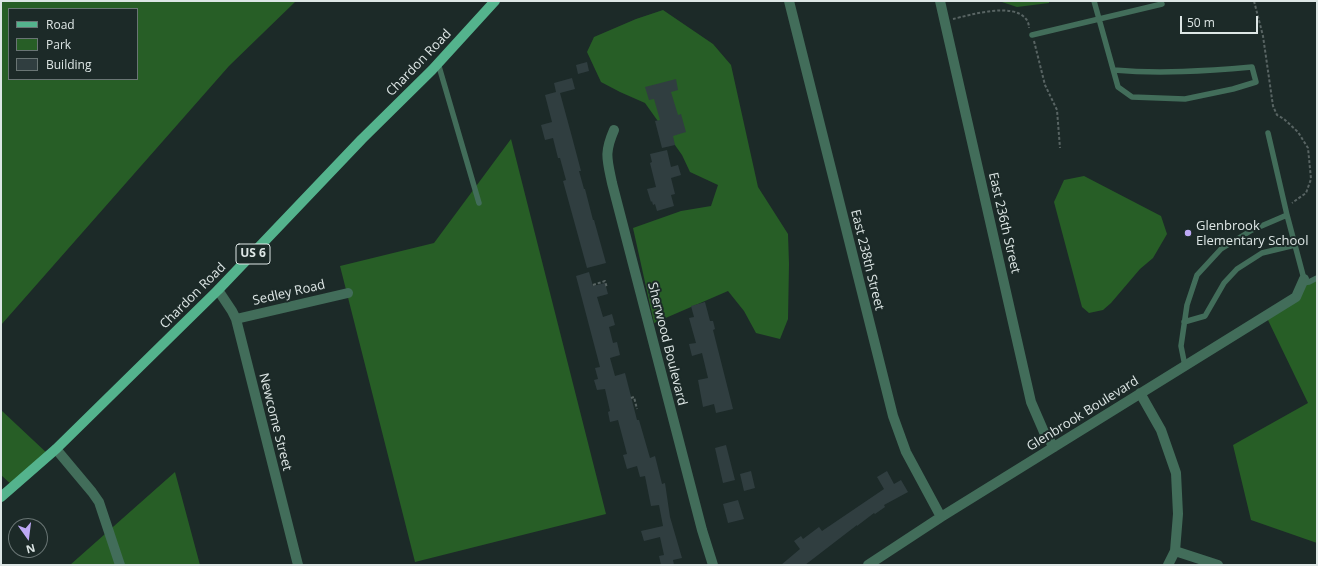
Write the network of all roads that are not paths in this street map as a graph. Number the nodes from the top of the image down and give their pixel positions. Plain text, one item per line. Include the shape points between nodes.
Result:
1 (496, 1) edge
2 (789, 1) edge
3 (940, 1) edge
4 (1094, 1) edge
5 (1162, 4) dead end
6 (1099, 19) junction
7 (1032, 35) road end
8 (438, 63) junction
9 (1114, 70) junction
10 (614, 130) dead end
11 (1268, 133) dead end
12 (479, 203) dead end
13 (1287, 215) junction
14 (1295, 245) junction
15 (1317, 278) edge
16 (1303, 281) junction
17 (218, 290) junction
18 (348, 293) dead end
19 (236, 319) junction
20 (1184, 322) junction
21 (1185, 366) junction
22 (1140, 394) junction
23 (1054, 447) junction
24 (56, 449) junction
25 (1, 497) edge
26 (941, 517) junction
27 (1175, 551) junction
28 (120, 565) edge
29 (298, 565) edge
30 (713, 565) edge
31 (868, 565) edge
32 (1168, 565) edge
33 (1218, 565) edge

1 - 8 main road, Chardon Road / US 6
2 - 26 street, East 238th Street via 893,416 906,452
3 - 23 street, East 236th Street via 1031,402 1042,428
4 - 6 lane
5 - 6 lane
6 - 7 lane
6 - 9 lane
8 - 12 lane
8 - 17 main road, Chardon Road / US 6
9 - 9 lane via 1118,87 1132,97 1185,99 1256,82 1252,67 1202,72
10 - 30 street, Sherwood Boulevard via 607,150 609,168
11 - 13 lane
13 - 14 lane
13 - 20 lane via 1252,230 1221,249 1197,276
14 - 16 lane
14 - 20 lane via 1262,253 1237,269 1224,283 1205,316
15 - 16 lane via 1309,282
16 - 21 street, Glenbrook Boulevard via 1296,297
17 - 19 street, Newcome Street
17 - 24 main road, Chardon Road / US 6
18 - 19 street, Sedley Road
19 - 29 street, Newcome Street
20 - 21 lane via 1181,346
21 - 22 street, Glenbrook Boulevard
22 - 23 street, Glenbrook Boulevard
22 - 27 street via 1161,430 1176,473 1178,514
23 - 26 street, Glenbrook Boulevard
24 - 25 main road, Chardon Road / US 6
24 - 28 street via 99,502
26 - 31 street, Glenbrook Boulevard
27 - 32 street
27 - 33 street

